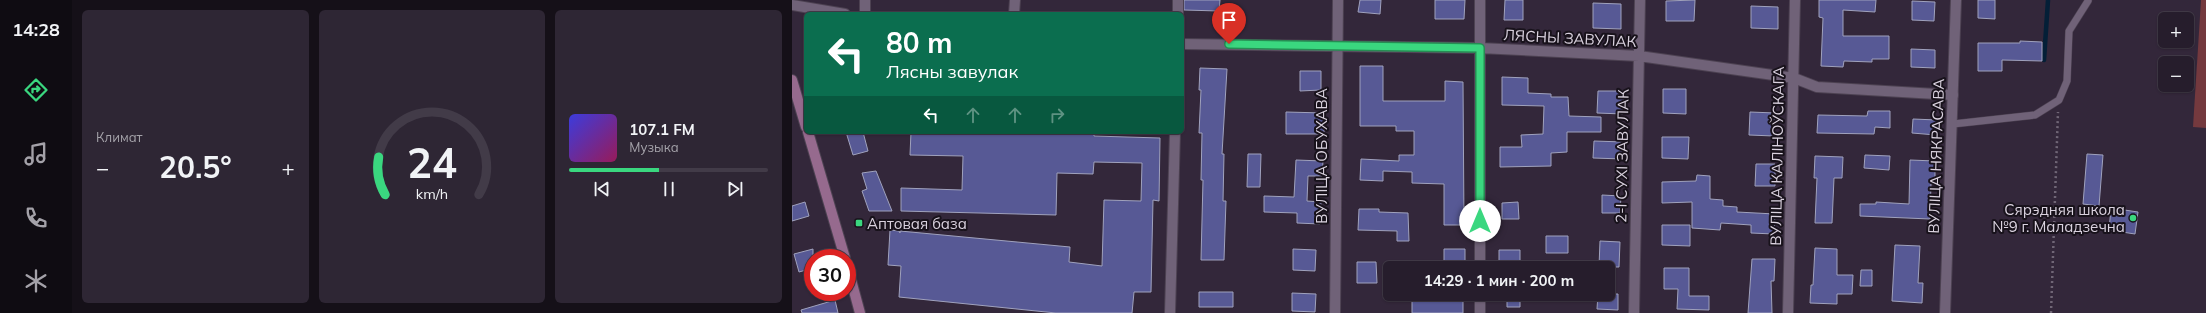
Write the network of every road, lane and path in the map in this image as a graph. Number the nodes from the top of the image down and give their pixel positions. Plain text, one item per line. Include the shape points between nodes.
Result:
1 (865, 0) edge
2 (1015, 0) edge
3 (1178, 0) edge
4 (1338, 0) edge
5 (1480, 0) edge
6 (1640, 0) edge
7 (1795, 0) edge
8 (1956, 0) edge
9 (2088, 1) dead end
10 (792, 6) edge
11 (832, 12) edge
12 (865, 12) edge
13 (1014, 12) edge
14 (1178, 12) edge
15 (1184, 44) edge
16 (1337, 45) junction
17 (1480, 48) junction
18 (1640, 56) junction
19 (1794, 78) junction
20 (792, 80) edge
21 (1953, 95) junction
22 (2059, 100) junction
23 (804, 120) edge
24 (1953, 124) junction
25 (809, 134) edge
26 (1175, 134) edge
27 (842, 249) edge
28 (1480, 261) edge
29 (856, 298) edge
30 (1480, 301) edge
31 (860, 313) edge
32 (1170, 313) edge
33 (1335, 313) edge
34 (1480, 313) edge
35 (1634, 313) edge
36 (1788, 313) edge
37 (1945, 313) edge
38 (2051, 313) edge

1 - 12 street
2 - 13 street
3 - 14 street
4 - 16 street, ВУЛІЦА ОБУХАВА
5 - 17 street
6 - 18 street, 2-І СУХІ ЗАВУЛАК
7 - 19 street, ВУЛІЦА КАЛІНОЎСКАГА
8 - 21 street, ВУЛІЦА НЯКРАСАВА
9 - 22 lane via 2069,31 2067,81
10 - 11 street
15 - 16 street, ЛЯСНЫ ЗАВУЛАК
16 - 17 street, ЛЯСНЫ ЗАВУЛАК
16 - 33 street, ВУЛІЦА ОБУХАВА
17 - 18 street, ЛЯСНЫ ЗАВУЛАК
17 - 28 street
18 - 19 street, ЛЯСНЫ ЗАВУЛАК
18 - 35 street, 2-І СУХІ ЗАВУЛАК
19 - 21 street, ЛЯСНЫ ЗАВУЛАК via 1817,87
19 - 36 street, ВУЛІЦА КАЛІНОЎСКАГА
20 - 23 main road
21 - 24 street, ВУЛІЦА НЯКРАСАВА
22 - 24 lane via 2035,116
22 - 38 path
24 - 37 street, ВУЛІЦА НЯКРАСАВА
25 - 27 main road
26 - 32 street
29 - 31 main road
30 - 34 street

